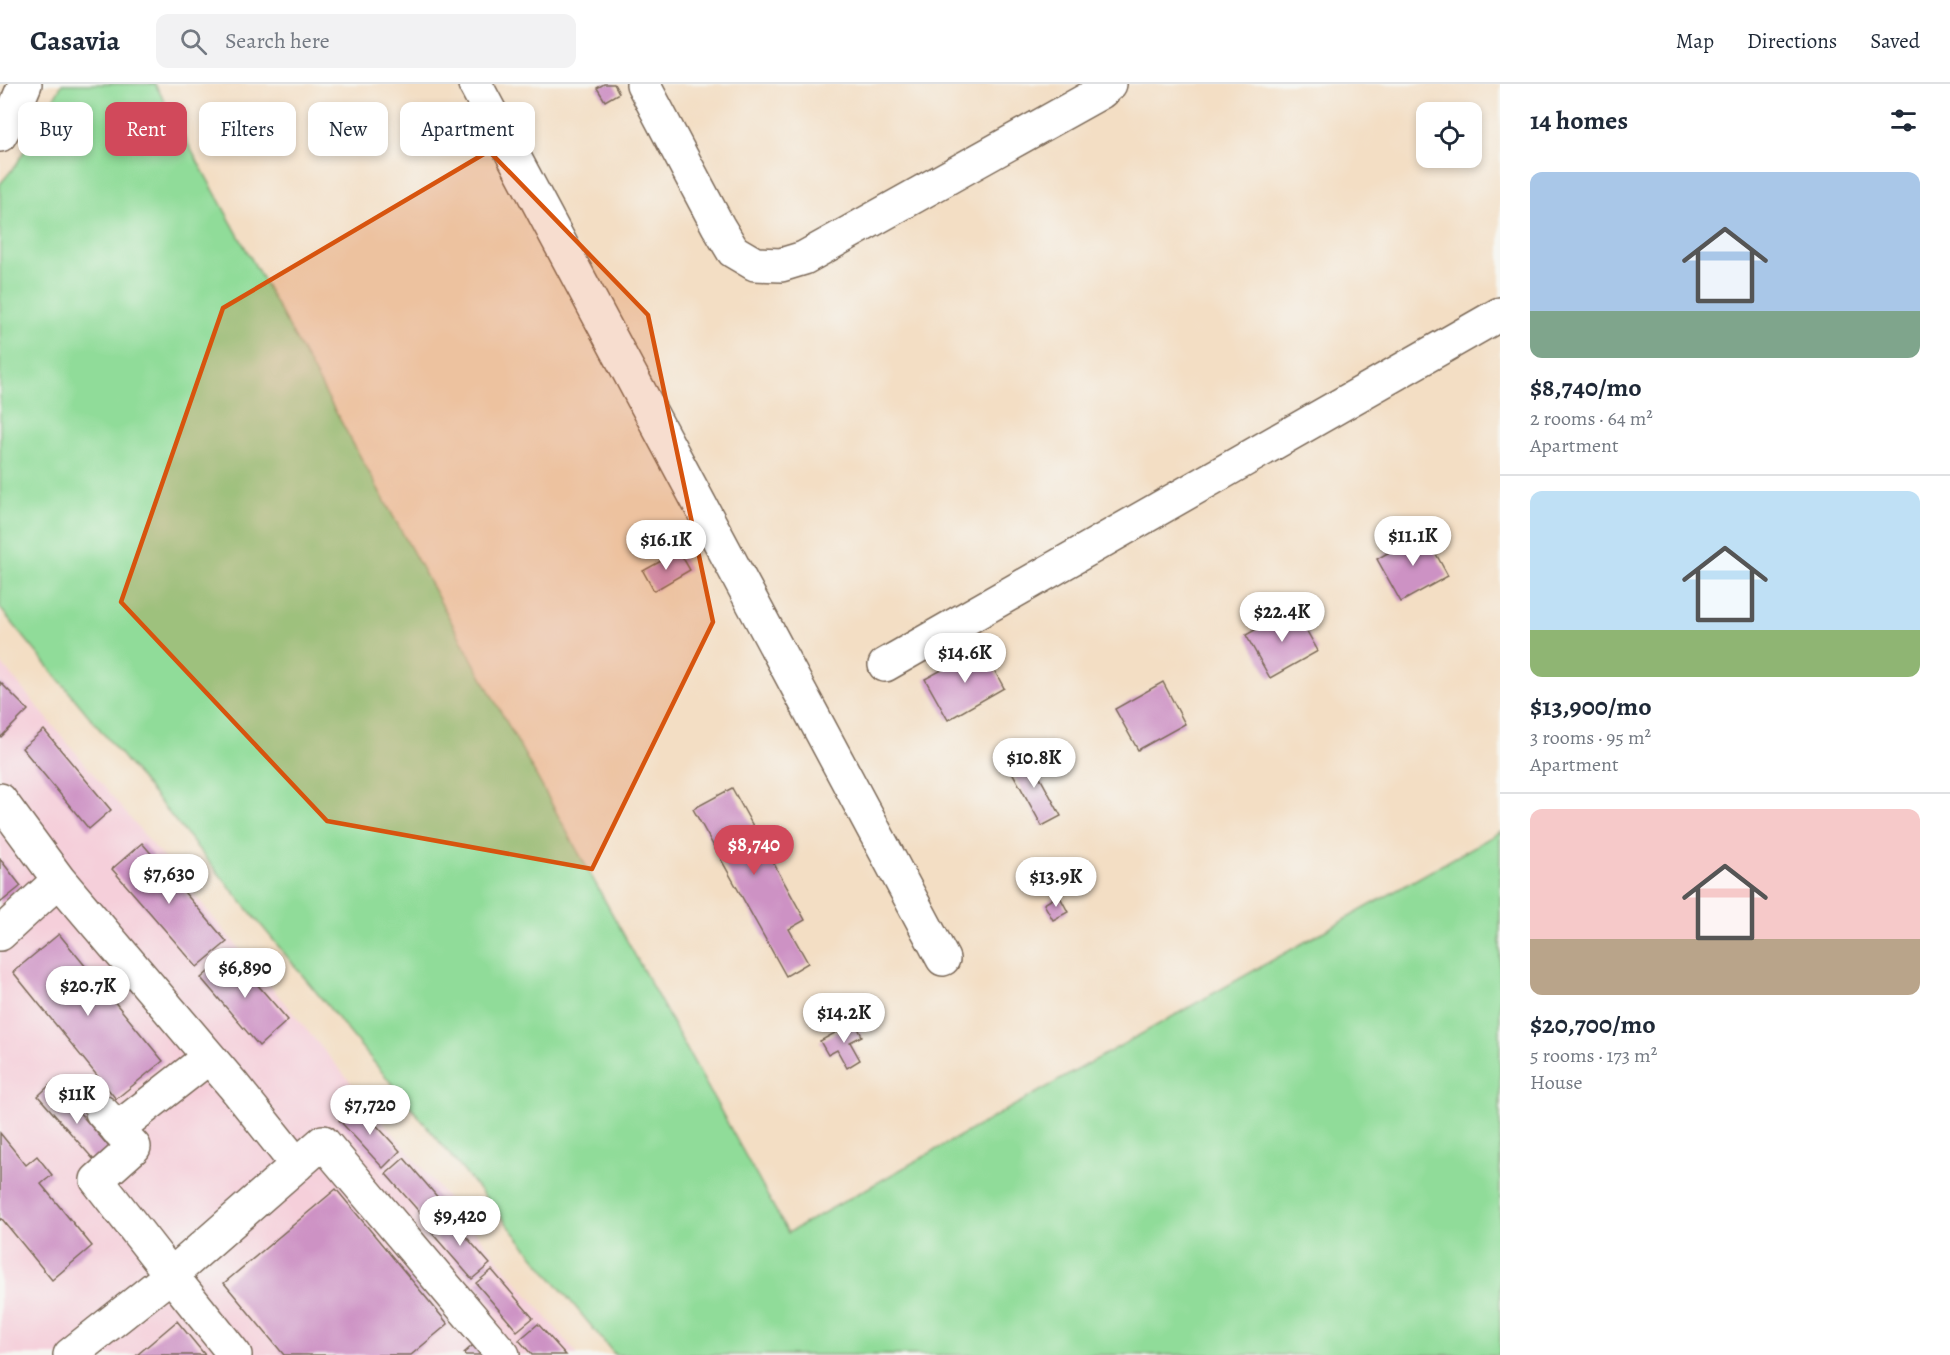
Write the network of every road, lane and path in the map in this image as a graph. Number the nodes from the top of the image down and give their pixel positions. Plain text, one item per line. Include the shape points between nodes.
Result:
1 (25, 84) edge
2 (475, 84) edge
3 (643, 84) edge
4 (1110, 84) edge
5 (0, 135) edge
6 (1500, 314) edge
7 (885, 665) dead end
8 (0, 800) edge
9 (59, 880) junction
10 (9, 918) edge
11 (943, 959) dead end
12 (209, 1057) junction
13 (297, 1165) junction
14 (171, 1275) junction
15 (70, 1355) edge
16 (235, 1355) edge
17 (503, 1355) edge

1 - 5 street
2 - 11 street
3 - 4 street via 733,251 755,264 781,266 804,258
6 - 7 street
8 - 9 street
9 - 10 street
9 - 12 street
12 - 13 street
12 - 14 street via 109,1121 134,1147 97,1180
13 - 14 street
13 - 17 street via 323,1142
14 - 15 street
14 - 16 street

